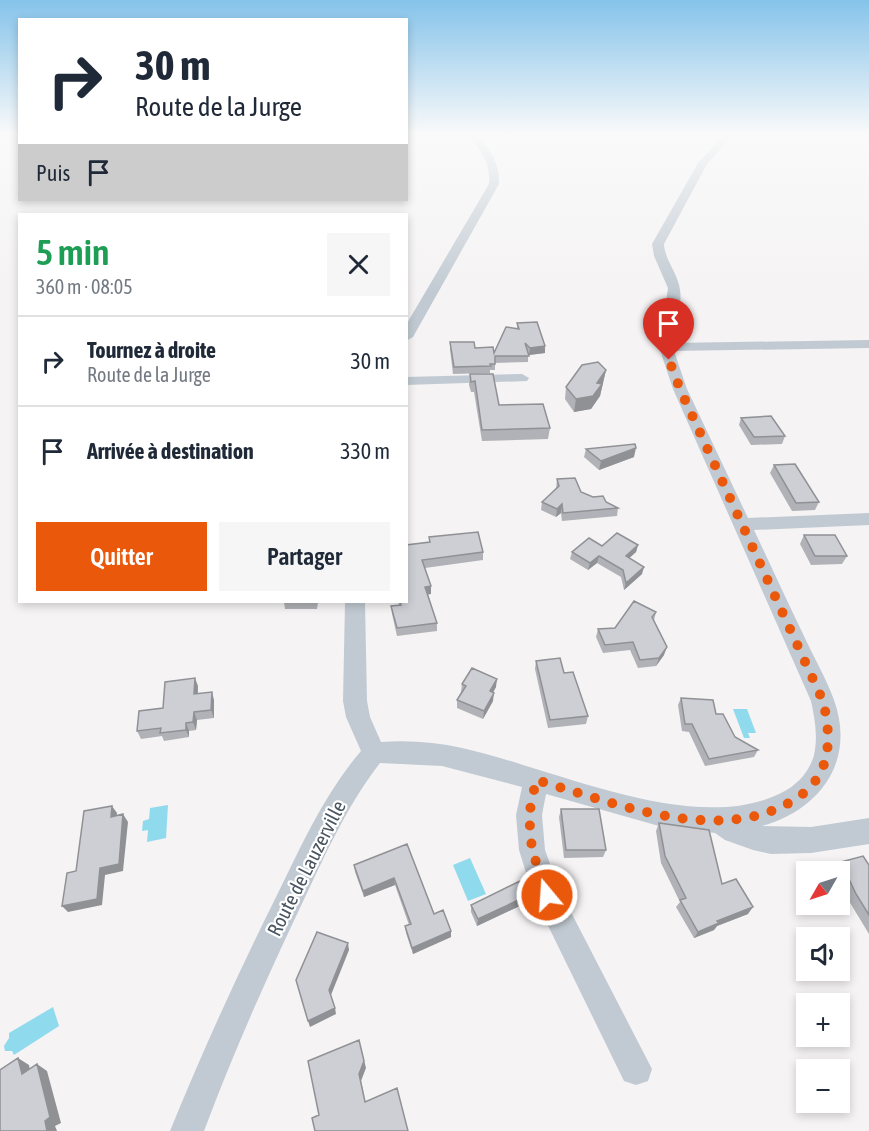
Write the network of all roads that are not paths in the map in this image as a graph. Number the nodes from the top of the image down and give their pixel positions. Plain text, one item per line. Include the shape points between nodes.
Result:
1 (493, 186) edge
2 (690, 186) edge
3 (408, 334) edge
4 (869, 344) edge
5 (666, 347) junction
6 (522, 378) dead end
7 (408, 381) edge
8 (869, 519) edge
9 (742, 524) junction
10 (355, 603) edge
11 (374, 753) junction
12 (536, 780) junction
13 (718, 820) junction
14 (869, 831) edge
15 (636, 1069) dead end
16 (187, 1131) edge

1 - 3 street
2 - 5 street via 658,244 659,256 675,289
4 - 5 street
5 - 9 street via 680,389
6 - 7 street
8 - 9 street
9 - 13 street via 823,701 829,744 816,779 789,804 744,819
10 - 11 street via 355,701
11 - 12 street via 399,751 461,759
11 - 16 street, Route de Lauzerville via 357,772 319,838 253,974
12 - 13 street via 666,816
12 - 15 street via 529,815 532,850 547,895
13 - 14 street via 731,831 782,843

